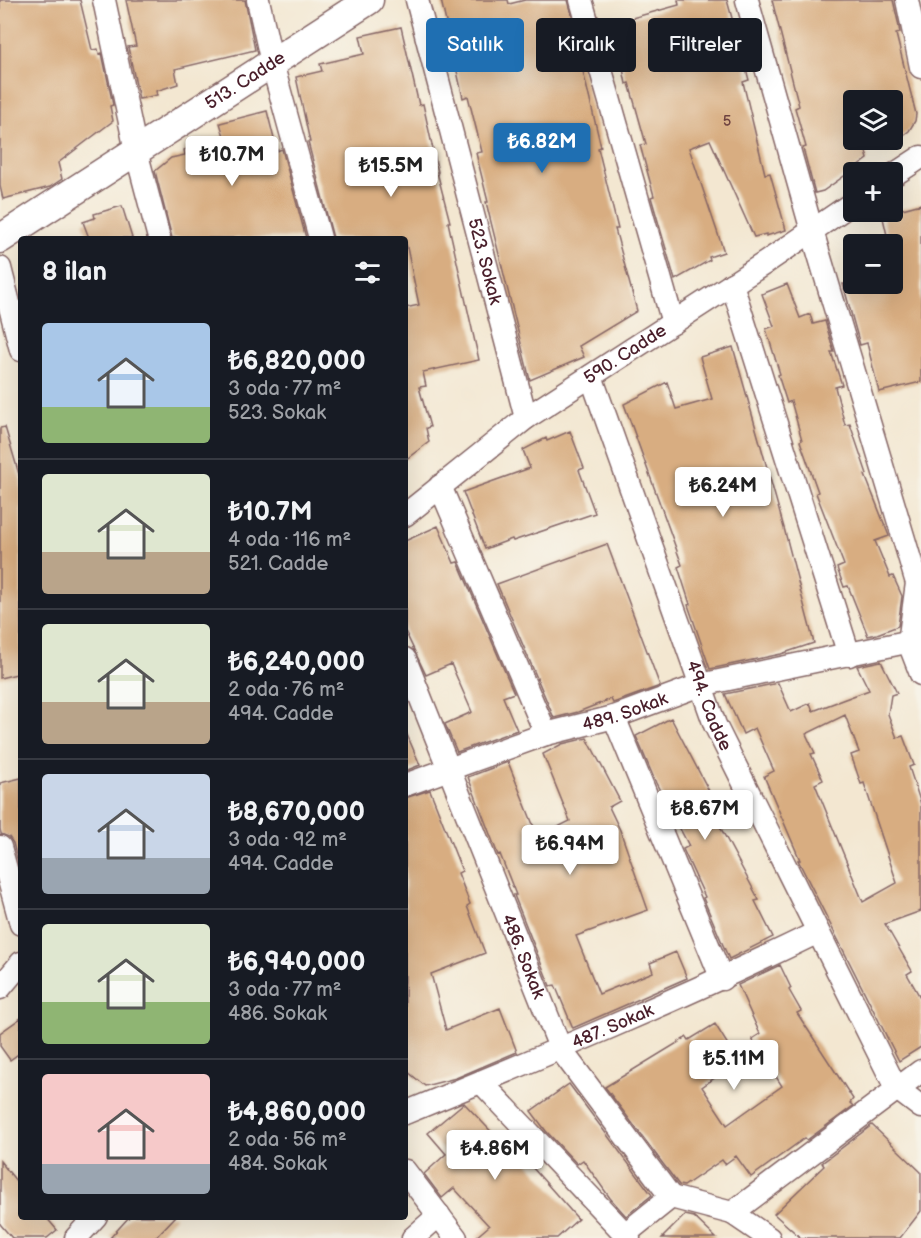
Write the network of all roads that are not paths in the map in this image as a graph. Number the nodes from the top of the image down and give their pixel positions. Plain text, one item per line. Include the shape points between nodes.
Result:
1 (104, 0) edge
2 (258, 0) edge
3 (369, 0) edge
4 (417, 0) edge
5 (581, 0) edge
6 (747, 0) edge
7 (907, 0) edge
8 (273, 63) junction
9 (921, 67) edge
10 (136, 151) junction
11 (921, 157) edge
12 (903, 169) edge
13 (843, 210) edge
14 (812, 231) junction
15 (158, 236) edge
16 (319, 236) edge
17 (0, 239) edge
18 (0, 268) edge
19 (732, 284) junction
20 (673, 323) junction
21 (18, 338) edge
22 (591, 376) junction
23 (526, 418) junction
24 (440, 486) junction
25 (408, 513) edge
26 (915, 641) edge
27 (849, 655) junction
28 (408, 666) edge
29 (921, 674) edge
30 (700, 685) junction
31 (614, 717) junction
32 (546, 734) junction
33 (449, 769) junction
34 (408, 784) edge
35 (0, 847) edge
36 (18, 913) edge
37 (818, 932) junction
38 (18, 967) edge
39 (722, 979) junction
40 (0, 988) edge
41 (561, 1050) junction
42 (921, 1071) edge
43 (481, 1082) junction
44 (896, 1088) junction
45 (921, 1107) edge
46 (408, 1112) edge
47 (408, 1175) edge
48 (671, 1197) junction
49 (732, 1214) junction
50 (439, 1215) junction
51 (92, 1220) edge
52 (627, 1236) edge
53 (76, 1238) edge
54 (413, 1238) edge
55 (456, 1238) edge
56 (769, 1238) edge

1 - 10 street
2 - 8 street
3 - 8 street, 513. Cadde
4 - 23 street, 523. Sokak
5 - 20 street
6 - 14 street
7 - 9 street
8 - 10 street, 513. Cadde
8 - 16 street
10 - 15 street
10 - 17 street, 513. Cadde
11 - 12 street
13 - 14 street, 590. Cadde
14 - 19 street, 590. Cadde
14 - 26 street via 917,583
18 - 21 street
19 - 20 street, 590. Cadde
19 - 27 street
20 - 22 street, 590. Cadde
22 - 23 street, 590. Cadde
22 - 30 street, 494. Cadde
23 - 24 street, 590. Cadde
24 - 25 street, 590. Cadde
24 - 32 street
26 - 27 street, 489. Sokak
26 - 29 street
27 - 30 street, 489. Sokak
28 - 33 street, 486. Sokak
30 - 31 street, 489. Sokak
30 - 37 street, 494. Cadde via 715,725
31 - 32 street, 489. Sokak
31 - 39 street
32 - 33 street, 489. Sokak
33 - 34 street, 489. Sokak
33 - 41 street, 486. Sokak
35 - 36 street
37 - 39 street, 487. Sokak
37 - 44 street, 494. Cadde
38 - 40 street
39 - 41 street, 487. Sokak
41 - 43 street, 487. Sokak
41 - 48 street, 486. Sokak
42 - 44 street
43 - 46 street, 487. Sokak
43 - 52 street
44 - 45 street, 494. Cadde
44 - 49 street
47 - 50 street
48 - 49 street
48 - 52 street
49 - 56 street
50 - 54 street
50 - 55 street
51 - 53 street

